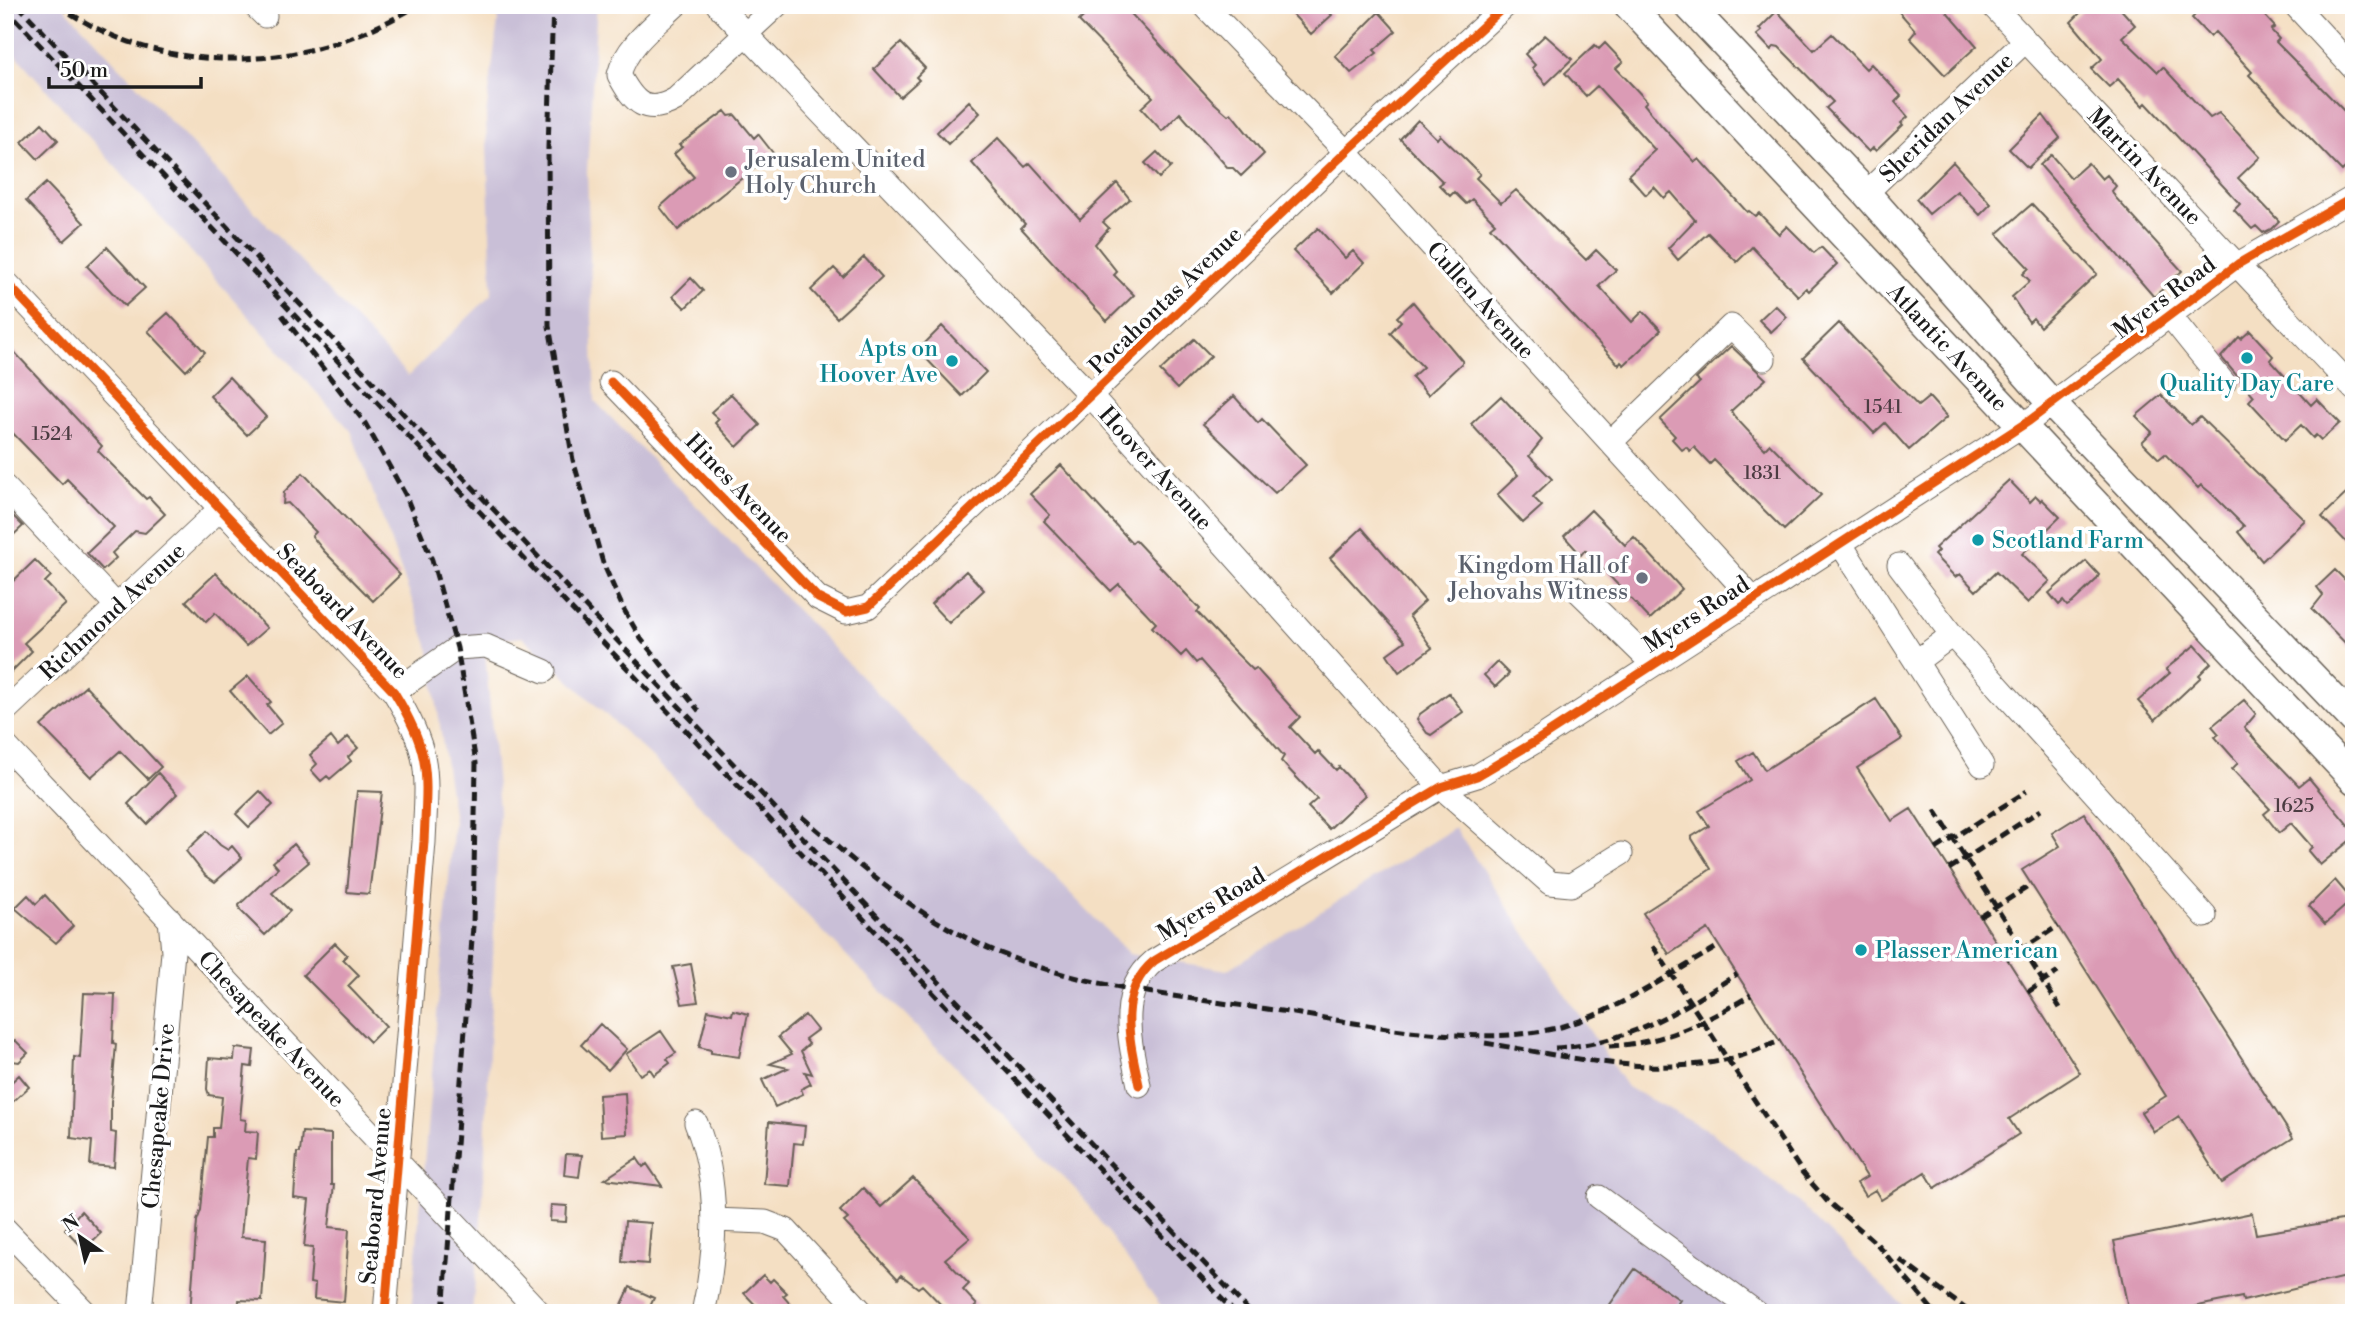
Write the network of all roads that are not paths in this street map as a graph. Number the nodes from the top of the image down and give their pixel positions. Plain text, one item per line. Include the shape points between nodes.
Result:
1 (676, 5) edge
2 (718, 5) edge
3 (777, 5) edge
4 (1204, 5) edge
5 (1506, 5) edge
6 (1628, 5) edge
7 (1688, 5) edge
8 (1992, 5) edge
9 (2295, 5) edge
10 (745, 35) junction
11 (2025, 41) junction
12 (2354, 69) edge
13 (1346, 152) junction
14 (1866, 193) junction
15 (2354, 197) edge
16 (2238, 264) junction
17 (5, 281) edge
18 (2171, 316) junction
19 (1764, 359) dead end
20 (611, 382) dead end
21 (2224, 383) dead end
22 (2354, 389) edge
23 (1092, 397) junction
24 (2053, 404) junction
25 (2022, 426) junction
26 (1611, 443) junction
27 (5, 487) edge
28 (219, 510) junction
29 (1840, 543) junction
30 (1899, 565) dead end
31 (1575, 588) dead end
32 (1754, 599) junction
33 (117, 606) junction
34 (846, 612) joint
35 (1952, 635) junction
36 (1917, 661) junction
37 (1653, 664) junction
38 (544, 671) dead end
39 (394, 692) junction
40 (5, 711) edge
41 (2354, 720) edge
42 (5, 745) edge
43 (1982, 765) dead end
44 (2354, 780) edge
45 (1440, 787) junction
46 (1621, 854) dead end
47 (2205, 916) dead end
48 (170, 919) junction
49 (1139, 1085) dead end
50 (696, 1123) dead end
51 (398, 1164) junction
52 (1599, 1197) dead end
53 (714, 1220) junction
54 (5, 1228) edge
55 (86, 1313) edge
56 (140, 1313) edge
57 (385, 1313) edge
58 (540, 1313) edge
59 (703, 1313) edge
60 (863, 1313) edge
61 (1758, 1313) edge

1 - 10 street via 622,62 619,75 629,93 648,108 661,108 676,99
2 - 10 street, Hoover Avenue
3 - 10 street
4 - 13 street, Cullen Avenue
5 - 13 street, Pocahontas Avenue
6 - 25 main road, Atlantic Avenue
7 - 14 main road, Atlantic Avenue
8 - 11 street, Martin Avenue
9 - 12 street
10 - 23 street, Hoover Avenue
11 - 14 street, Sheridan Avenue
11 - 16 street, Martin Avenue
13 - 23 street, Pocahontas Avenue
13 - 26 street, Cullen Avenue
14 - 24 main road, Atlantic Avenue
15 - 16 street, Myers Road
16 - 18 street, Myers Road
16 - 22 street, Martin Avenue
17 - 28 street, Seaboard Avenue
18 - 21 street
18 - 24 street, Myers Road
19 - 26 street via 1731,326
20 - 34 street, Hines Avenue via 818,598
23 - 34 street, Pocahontas Avenue via 887,591 868,607
23 - 45 street, Hoover Avenue
24 - 25 street, Myers Road
24 - 41 main road, Atlantic Avenue
25 - 29 street, Myers Road
25 - 44 main road, Atlantic Avenue
26 - 32 street, Cullen Avenue
27 - 33 street
28 - 33 street, Richmond Avenue
28 - 39 street, Seaboard Avenue
29 - 32 street, Myers Road
29 - 36 street
30 - 35 street
31 - 37 street
32 - 37 street, Myers Road
33 - 40 street, Richmond Avenue
35 - 36 street
35 - 47 street
36 - 43 street
37 - 45 street, Myers Road via 1477,776
38 - 39 street via 486,646 457,648
39 - 51 street, Seaboard Avenue via 415,725 427,771
42 - 48 street, Chesapeake Avenue
45 - 46 street, Hoover Avenue via 1550,884 1571,886
45 - 49 street, Myers Road via 1139,974 1129,1006
48 - 51 street, Chesapeake Avenue
48 - 56 street, Chesapeake Drive via 173,951
50 - 53 street via 706,1147
51 - 57 street, Seaboard Avenue
51 - 58 street, Chesapeake Avenue
52 - 61 street
53 - 59 street
53 - 60 street via 765,1222 786,1230
54 - 55 street

